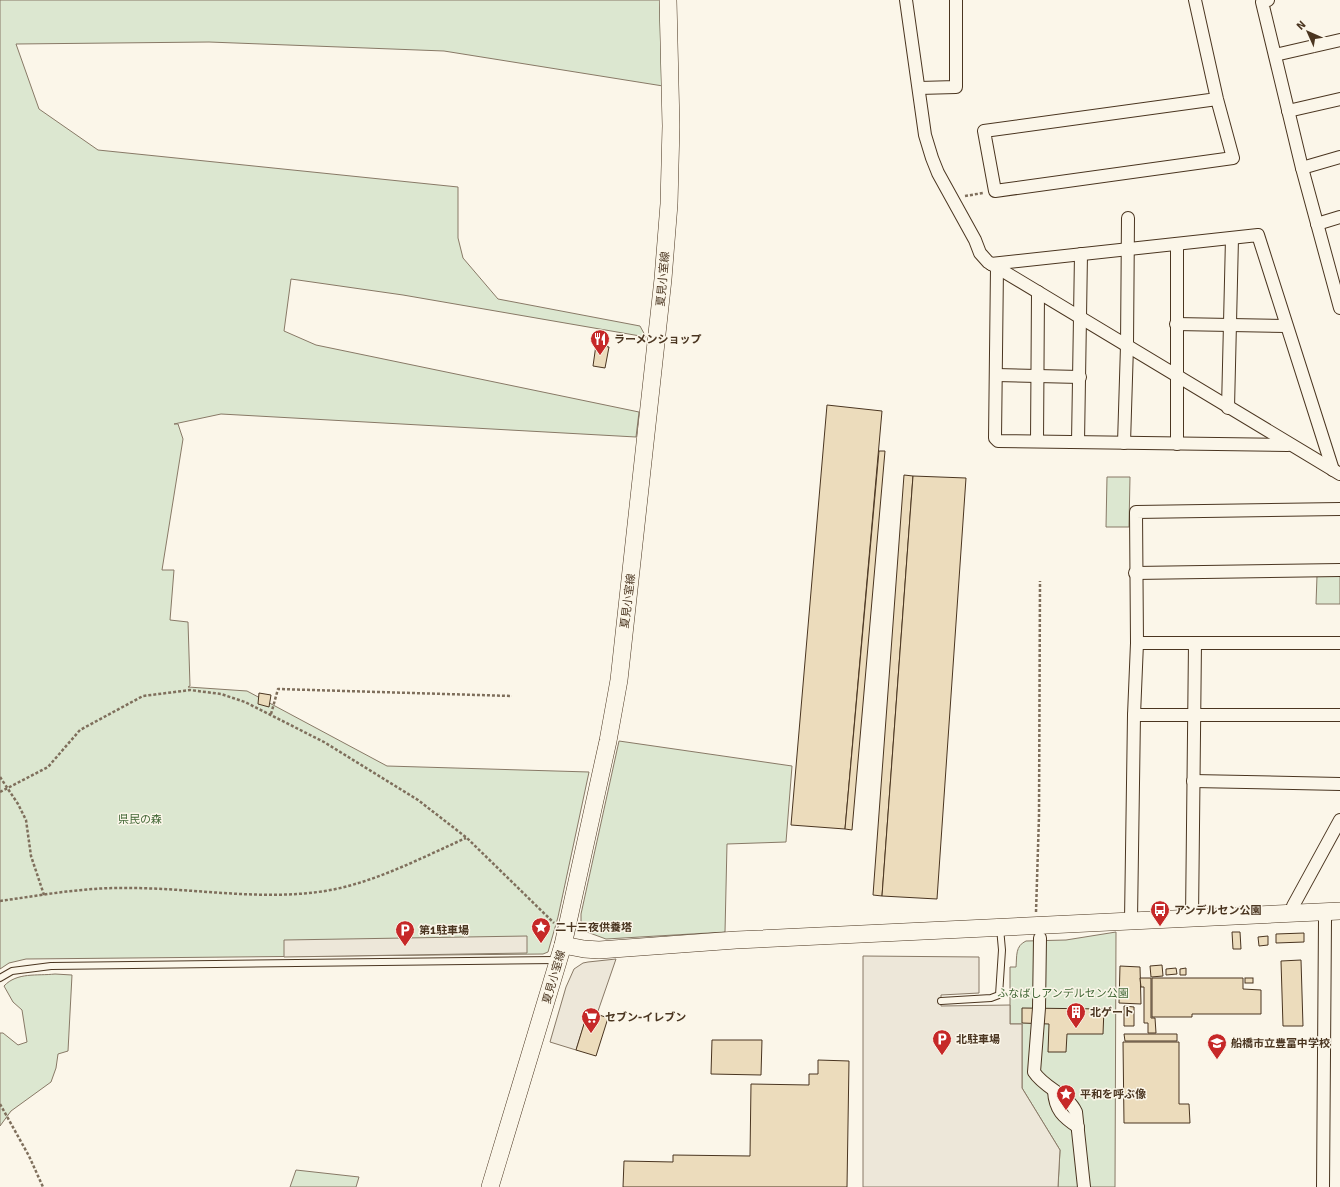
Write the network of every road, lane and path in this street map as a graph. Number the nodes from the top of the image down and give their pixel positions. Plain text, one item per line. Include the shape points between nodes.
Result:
1 (668, 0) edge
2 (906, 0) edge
3 (956, 0) edge
4 (1195, 0) edge
5 (1264, 0) edge
6 (1340, 40) edge
7 (1275, 55) junction
8 (919, 88) junction
9 (1218, 99) junction
10 (1340, 100) edge
11 (1288, 111) junction
12 (1340, 157) edge
13 (1302, 168) junction
14 (995, 191) junction
15 (953, 200) junction
16 (1340, 217) edge
17 (1128, 218) dead end
18 (1316, 224) junction
19 (1232, 238) junction
20 (1177, 244) junction
21 (1127, 249) junction
22 (1081, 254) junction
23 (994, 265) junction
24 (1336, 279) edge
25 (1038, 292) junction
26 (1340, 308) edge
27 (1081, 318) junction
28 (1176, 324) junction
29 (1230, 326) junction
30 (1286, 326) junction
31 (1127, 346) junction
32 (996, 375) junction
33 (1038, 376) junction
34 (1176, 376) junction
35 (1080, 377) junction
36 (1228, 408) junction
37 (1037, 441) junction
38 (1078, 442) junction
39 (1124, 443) junction
40 (1177, 444) junction
41 (1289, 445) junction
42 (1337, 472) edge
43 (1340, 509) edge
44 (1340, 570) edge
45 (1135, 573) junction
46 (1040, 581) dead end
47 (1137, 643) junction
48 (1195, 643) junction
49 (1340, 643) edge
50 (512, 696) dead end
51 (271, 714) junction
52 (1134, 714) junction
53 (1194, 714) junction
54 (1340, 715) edge
55 (0, 777) edge
56 (1193, 781) junction
57 (1340, 784) edge
58 (7, 788) junction
59 (0, 792) edge
60 (1340, 820) edge
61 (467, 838) junction
62 (44, 895) junction
63 (0, 901) edge
64 (1333, 911) edge
65 (1293, 914) junction
66 (1192, 918) junction
67 (1131, 920) junction
68 (556, 924) dead end
69 (1000, 928) junction
70 (1038, 932) junction
71 (561, 952) junction
72 (0, 978) edge
73 (941, 1001) dead end
74 (0, 1104) edge
75 (43, 1187) edge
76 (490, 1187) edge
77 (1084, 1187) edge
78 (1322, 1187) edge

1 - 71 main road, 夏見小室線 via 671,126 669,204 664,279 647,438 619,680
2 - 8 street
3 - 8 street via 956,87
4 - 9 street
5 - 7 street
6 - 7 street
7 - 11 street
8 - 15 street via 925,135 932,158
9 - 14 street via 984,131
9 - 14 street via 1233,158
10 - 11 street
11 - 13 street
12 - 13 street
13 - 18 street
14 - 15 path
15 - 23 street via 980,253
16 - 18 street
17 - 21 street
18 - 24 street
19 - 20 street
19 - 29 street
19 - 30 street via 1258,235
20 - 21 street
20 - 28 street
21 - 22 street
21 - 31 street
22 - 23 street
22 - 27 street
23 - 25 street
23 - 32 street
24 - 26 street
25 - 27 street
25 - 33 street
27 - 31 street
27 - 35 street
28 - 29 street
28 - 34 street
29 - 30 street
29 - 36 street
30 - 42 street
31 - 34 street
31 - 39 street
32 - 33 street
32 - 37 street via 996,438 998,441
33 - 35 street
33 - 37 street
34 - 36 street
34 - 40 street
35 - 38 street
36 - 41 street
37 - 38 street
38 - 39 street
39 - 40 street
40 - 41 street
41 - 42 street
43 - 45 street via 1136,512
44 - 45 street
45 - 47 street
46 - 70 path
47 - 48 street
47 - 52 street
48 - 49 street
48 - 53 street
50 - 51 path via 278,689
51 - 58 path via 221,694 190,690 143,696 80,730 48,767
51 - 61 path via 395,784
52 - 53 street
52 - 67 street
53 - 54 street
53 - 56 street
55 - 58 path
56 - 57 street
56 - 66 street
58 - 59 path
58 - 62 path via 26,820 31,856
60 - 65 street via 1293,906
61 - 62 path via 370,879 326,891 284,894 129,888
61 - 68 path
62 - 63 path
64 - 65 main road
64 - 78 street via 1325,920
65 - 66 main road
66 - 67 main road
67 - 70 main road
69 - 70 main road
69 - 71 main road via 736,940
69 - 73 lane via 1002,950 999,995 991,998
70 - 77 street via 1039,1008 1034,1072 1073,1105 1076,1112
71 - 72 lane via 51,966 12,971
71 - 76 main road, 夏見小室線
74 - 75 path

